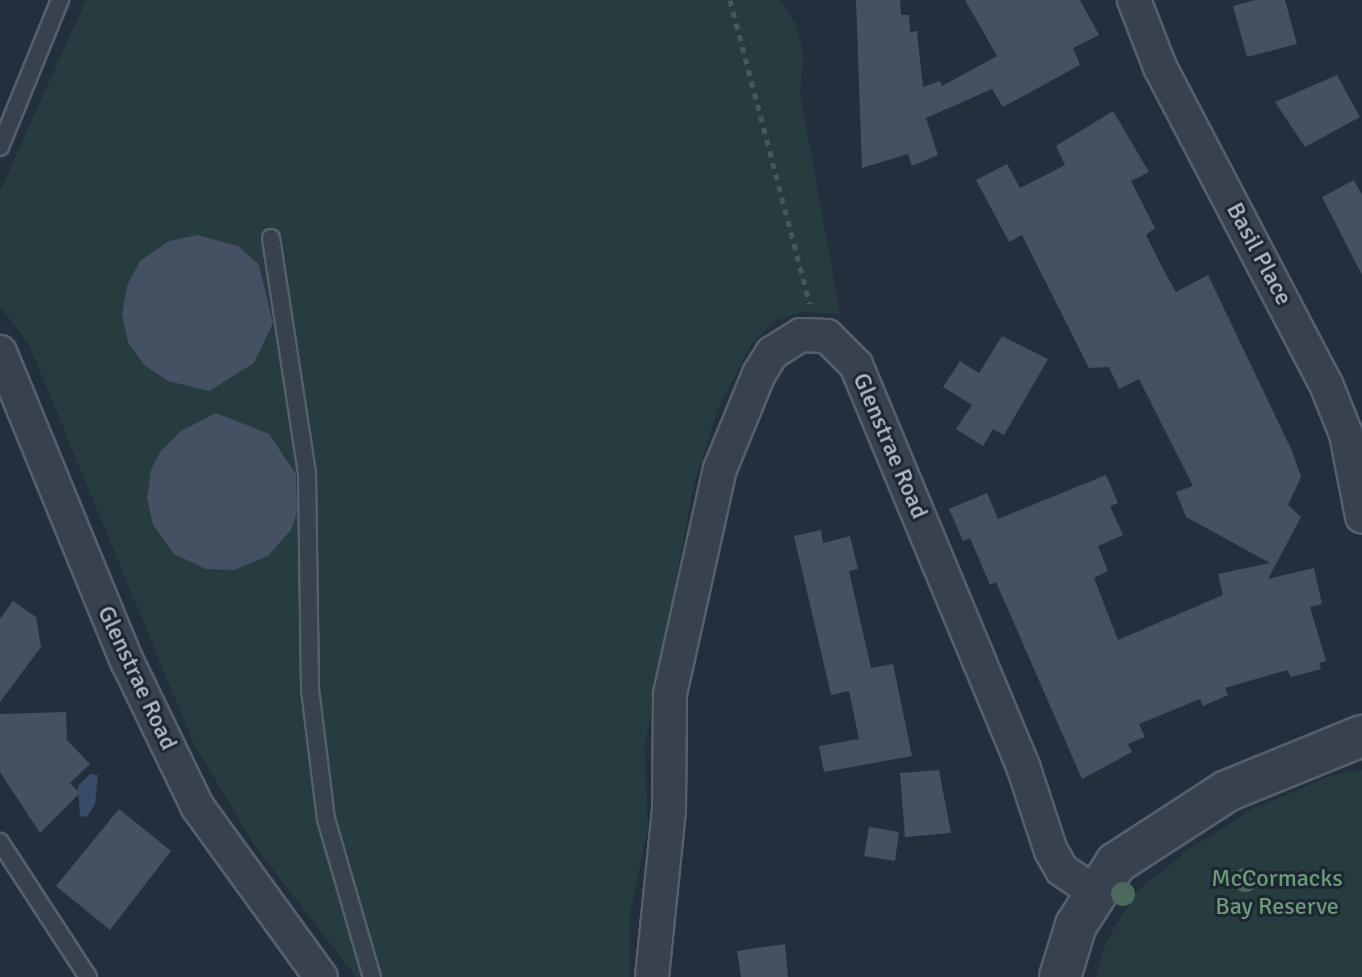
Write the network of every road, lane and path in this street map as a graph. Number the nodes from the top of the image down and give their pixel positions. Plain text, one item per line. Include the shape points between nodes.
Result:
1 (60, 0) edge
2 (730, 0) edge
3 (1134, 0) edge
4 (0, 147) edge
5 (271, 238) dead end
6 (814, 333) junction
7 (0, 352) edge
8 (1362, 516) edge
9 (1362, 736) edge
10 (0, 842) edge
11 (1093, 891) junction
12 (88, 977) edge
13 (321, 977) edge
14 (372, 977) edge
15 (652, 977) edge
16 (1060, 977) edge

1 - 4 lane
2 - 6 path via 807,276
3 - 8 street, Basil Place via 1160,67 1326,384 1346,434
5 - 14 lane via 307,473 310,689 326,819
6 - 11 street, Glenstrae Road via 841,344 856,365 1023,766 1051,851 1062,870
6 - 15 street via 772,353 720,469 670,694 669,811
7 - 13 street, Glenstrae Road via 127,661 197,806
9 - 11 street via 1287,762 1185,813 1116,863
10 - 12 lane
11 - 16 street

